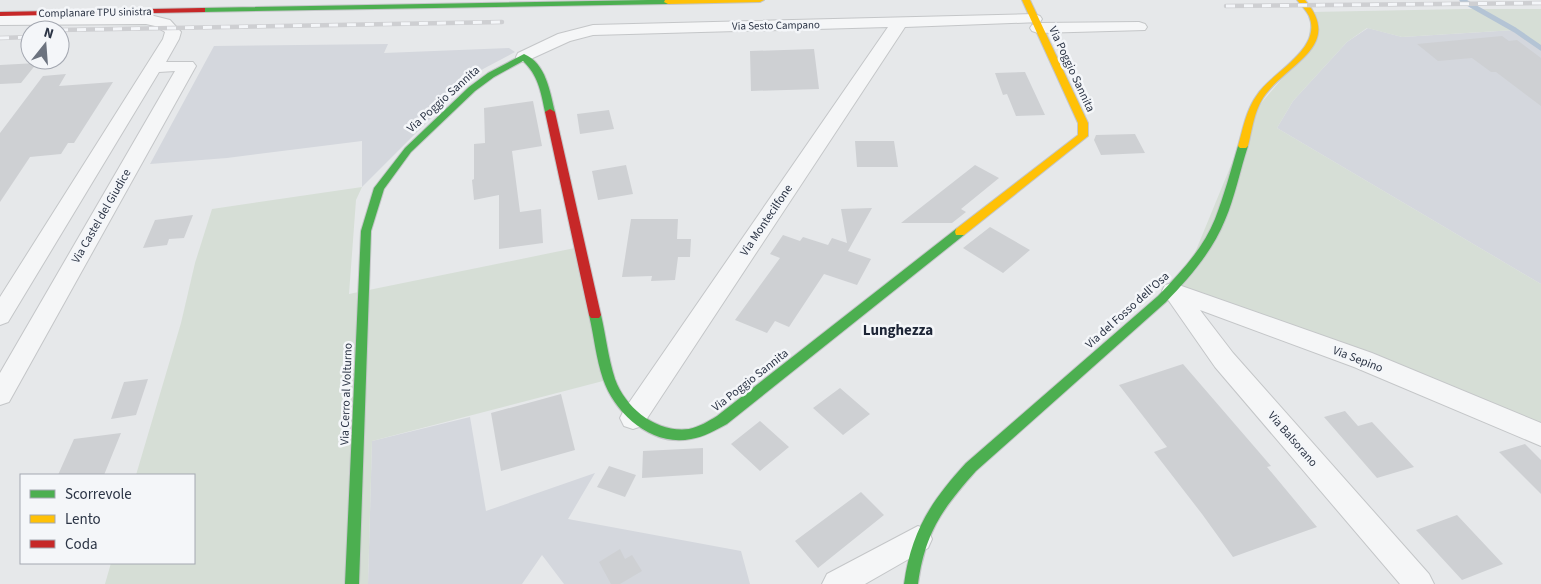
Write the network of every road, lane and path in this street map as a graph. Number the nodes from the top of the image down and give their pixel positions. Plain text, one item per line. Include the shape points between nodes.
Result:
1 (760, 0) edge
2 (1301, 0) edge
3 (1032, 13) edge
4 (0, 14) edge
5 (0, 20) edge
6 (900, 22) junction
7 (1139, 28) dead end
8 (524, 57) junction
9 (154, 67) junction
10 (372, 206) joint
11 (1173, 290) junction
12 (0, 316) edge
13 (0, 395) edge
14 (633, 418) junction
15 (1541, 435) edge
16 (918, 539) junction
17 (352, 584) edge
18 (837, 584) edge
19 (911, 584) edge
20 (1419, 584) edge

1 - 4 main road, Complanare TPU sinistra
2 - 11 main road, Via del Fosso dell'Osa via 1316,20 1314,42 1259,97 1216,227 1198,259
3 - 6 street, Via Sesto Campano
3 - 7 street, Via Sesto Campano
3 - 14 main road, Via Poggio Sannita via 1083,123 1084,134 1079,140 716,424 697,432 670,435
5 - 9 street via 160,21 173,32
6 - 8 street, Via Sesto Campano via 593,30 564,37
6 - 14 street, Via Montecilfone
8 - 10 main road, Via Poggio Sannita via 478,84 420,137 388,174
8 - 14 main road, Via Poggio Sannita via 538,69 542,78 608,375 620,403
9 - 12 street
9 - 13 street, Via Castel del Giudice via 187,66
10 - 17 main road, Via Cerro al Volturno via 366,231
11 - 15 street, Via Sepino via 1363,360
11 - 16 main road, Via del Fosso dell'Osa via 958,480 931,513
11 - 20 street, Via Balsorano via 1224,360
16 - 18 street
16 - 19 main road, Via del Fosso dell'Osa

